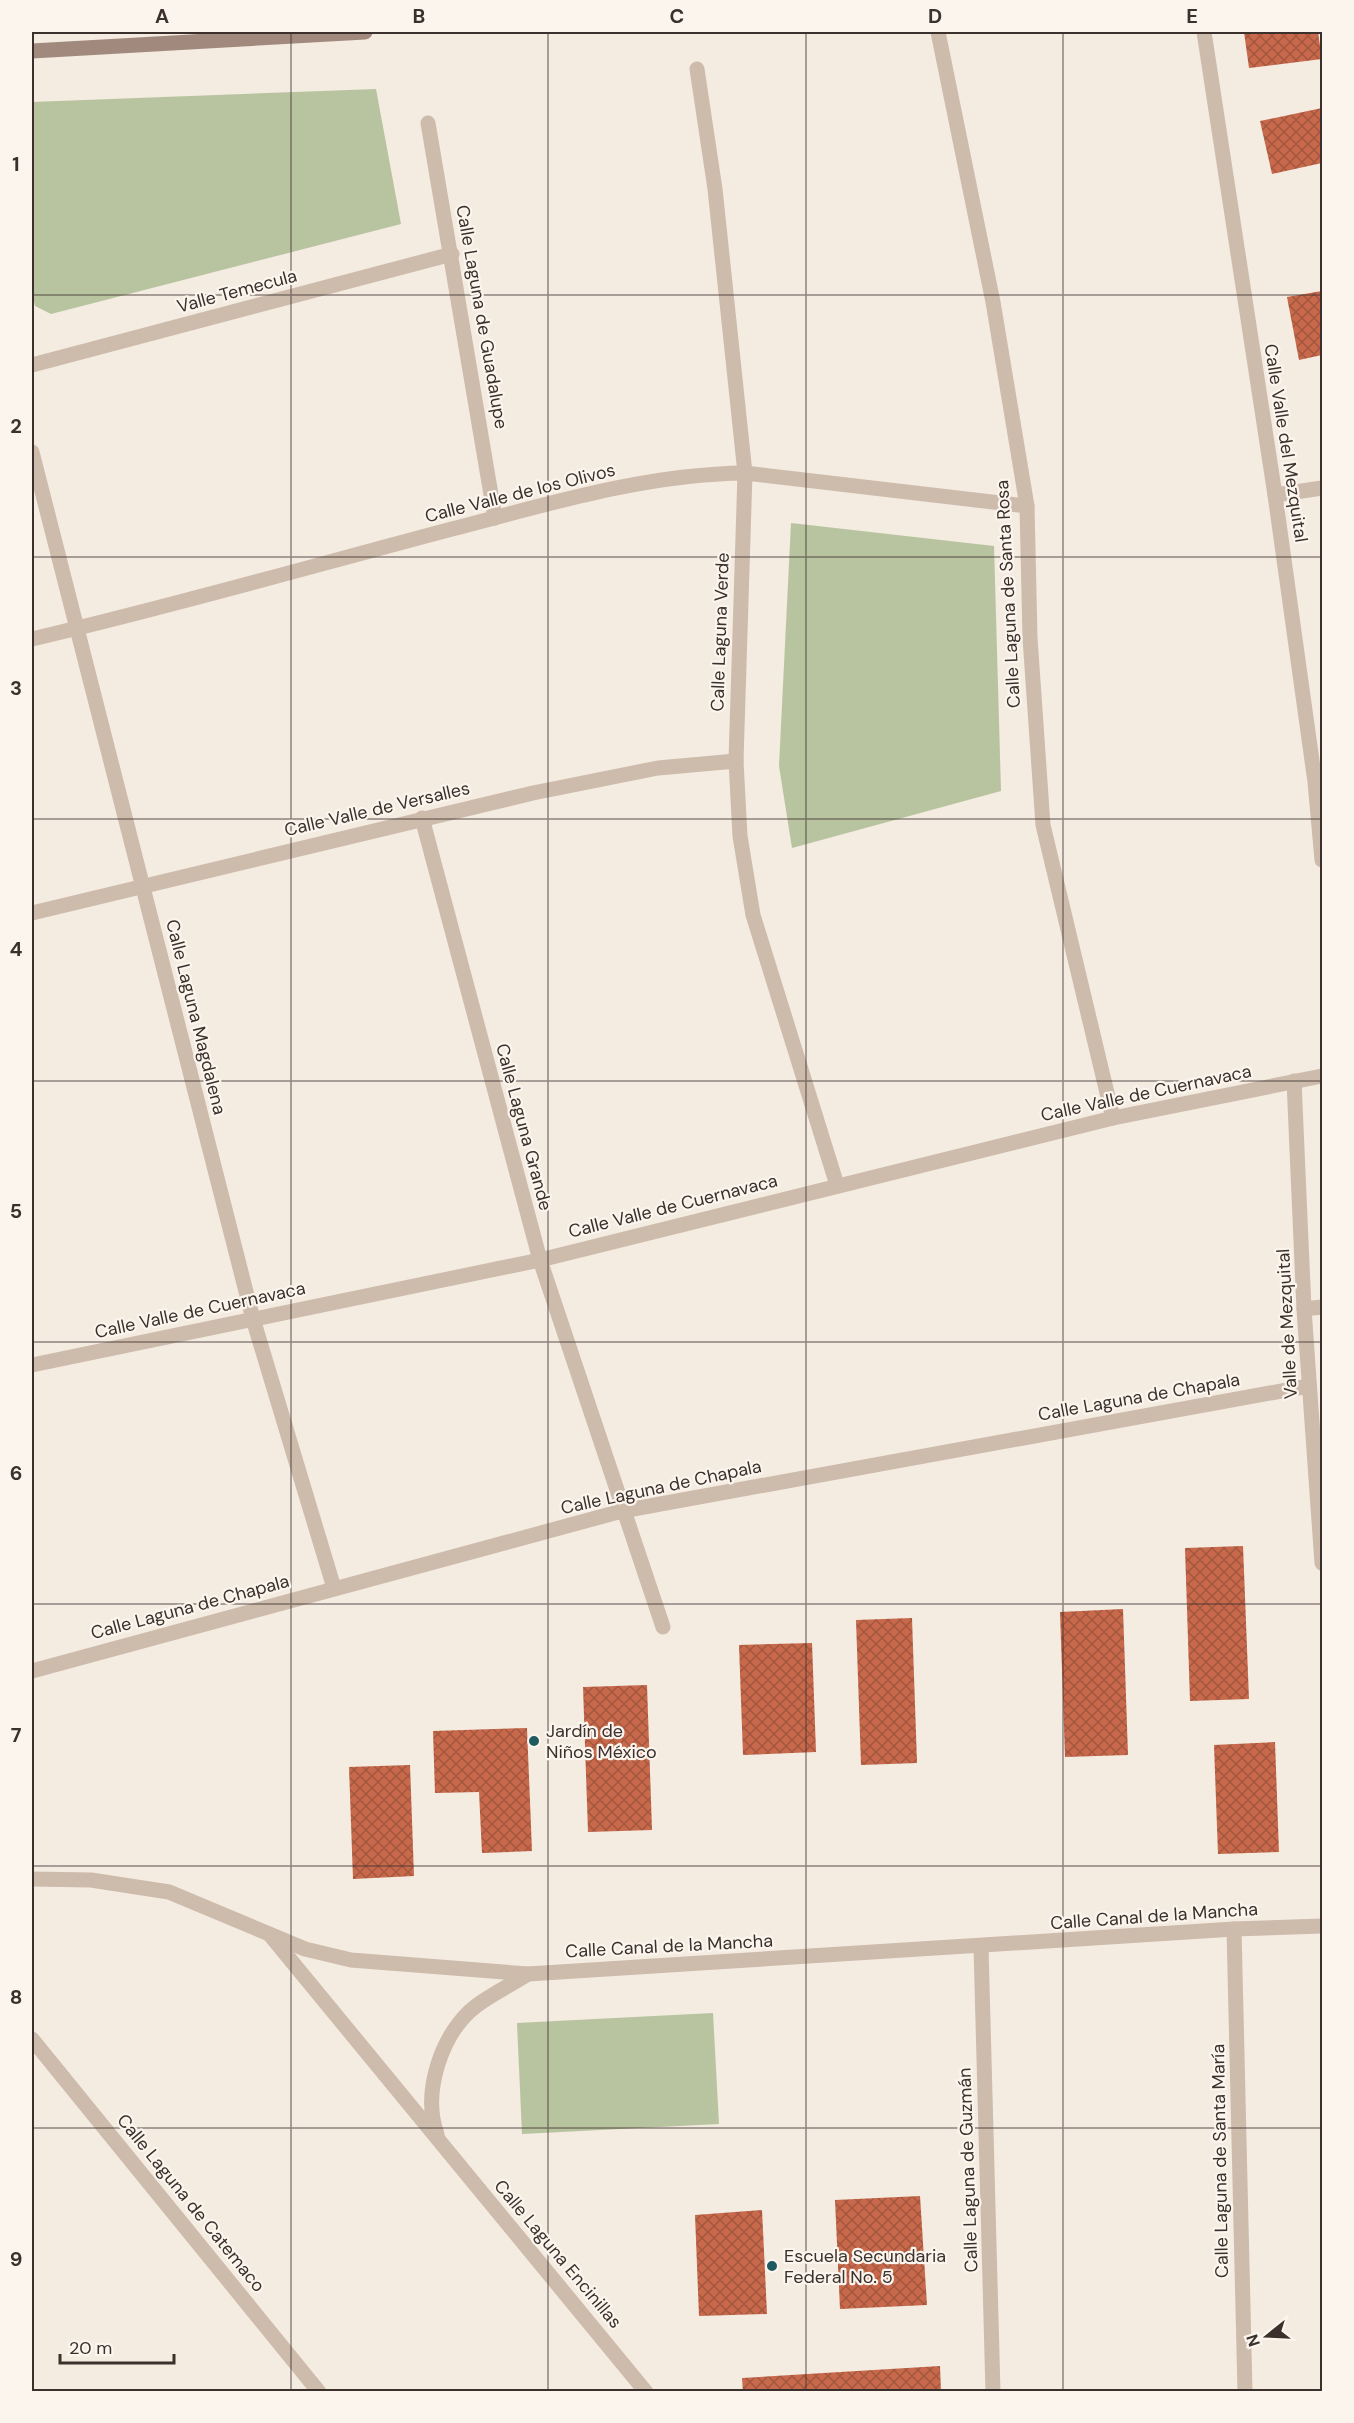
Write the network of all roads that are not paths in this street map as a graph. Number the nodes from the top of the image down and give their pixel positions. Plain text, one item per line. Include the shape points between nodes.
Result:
1 (365, 32) edge
2 (938, 32) edge
3 (1204, 32) edge
4 (32, 51) edge
5 (697, 69) dead end
6 (428, 123) dead end
7 (452, 254) junction
8 (32, 365) edge
9 (32, 452) edge
10 (745, 473) junction
11 (1323, 488) edge
12 (1275, 495) junction
13 (1027, 506) junction
14 (495, 518) junction
15 (75, 628) junction
16 (32, 639) edge
17 (736, 761) junction
18 (422, 818) junction
19 (1323, 860) edge
20 (142, 885) junction
21 (32, 914) edge
22 (1323, 1076) edge
23 (1294, 1081) junction
24 (1113, 1118) junction
25 (837, 1185) junction
26 (540, 1260) junction
27 (1323, 1307) edge
28 (1304, 1309) junction
29 (253, 1319) junction
30 (32, 1365) edge
31 (1309, 1386) junction
32 (622, 1511) junction
33 (1323, 1563) edge
34 (334, 1588) junction
35 (663, 1627) dead end
36 (32, 1671) edge
37 (32, 1879) edge
38 (1323, 1926) edge
39 (1233, 1929) junction
40 (270, 1935) junction
41 (981, 1947) junction
42 (528, 1974) junction
43 (32, 2039) edge
44 (440, 2142) junction
45 (320, 2391) edge
46 (646, 2391) edge
47 (993, 2391) edge
48 (1245, 2391) edge

1 - 4 street
2 - 13 street, Calle Laguna de Santa Rosa via 993,302
3 - 12 street, Calle Valle del Mezquital
5 - 10 street, Calle Laguna Verde via 715,189
6 - 7 street, Calle Laguna de Guadalupe
7 - 8 street, Valle Temecula
7 - 14 street, Calle Laguna de Guadalupe
9 - 15 street, Calle Laguna Magdalena
10 - 13 street, Calle Valle de los Olivos
10 - 14 street, Calle Valle de los Olivos via 706,473 638,484
10 - 17 street, Calle Laguna Verde
11 - 12 street
12 - 19 street, Calle Valle del Mezquital via 1316,782
13 - 24 street, Calle Laguna de Santa Rosa via 1030,638 1043,825
14 - 15 street, Calle Valle de los Olivos
15 - 16 street, Calle Valle de los Olivos
15 - 20 street, Calle Laguna Magdalena
17 - 18 street, Calle Valle de Versalles via 647,770
17 - 25 street, Calle Laguna Verde via 740,836 753,915
18 - 20 street, Calle Valle de Versalles
18 - 26 street, Calle Laguna Grande
20 - 21 street, Calle Valle de Versalles
20 - 29 street, Calle Laguna Magdalena
22 - 23 street, Calle Valle de Cuernavaca
23 - 24 street, Calle Valle de Cuernavaca
23 - 28 street, Valle de Mezquital
24 - 25 street, Calle Valle de Cuernavaca
25 - 26 street, Calle Valle de Cuernavaca
26 - 29 street, Calle Valle de Cuernavaca
26 - 32 street, Calle Laguna Grande
27 - 28 street
28 - 31 street, Valle de Mezquital
29 - 30 street, Calle Valle de Cuernavaca
29 - 34 street, Calle Laguna Magdalena
31 - 32 street, Calle Laguna de Chapala
31 - 33 street, Valle de Mezquital
32 - 34 street, Calle Laguna de Chapala
32 - 35 street, Calle Laguna Grande
34 - 36 street, Calle Laguna de Chapala
37 - 40 street, Calle Canal de la Mancha via 91,1880 170,1892
38 - 39 street, Calle Canal de la Mancha
39 - 41 street, Calle Canal de la Mancha
39 - 48 street, Calle Laguna de Santa María
40 - 42 street, Calle Canal de la Mancha via 351,1960
40 - 44 street, Calle Laguna Encinillas
41 - 42 street, Calle Canal de la Mancha
41 - 47 street, Calle Laguna de Guzmán
42 - 44 street, Calle Laguna Encinillas via 462,2019 442,2055 430,2100
43 - 45 street, Calle Laguna de Catemaco
44 - 46 street, Calle Laguna Encinillas

